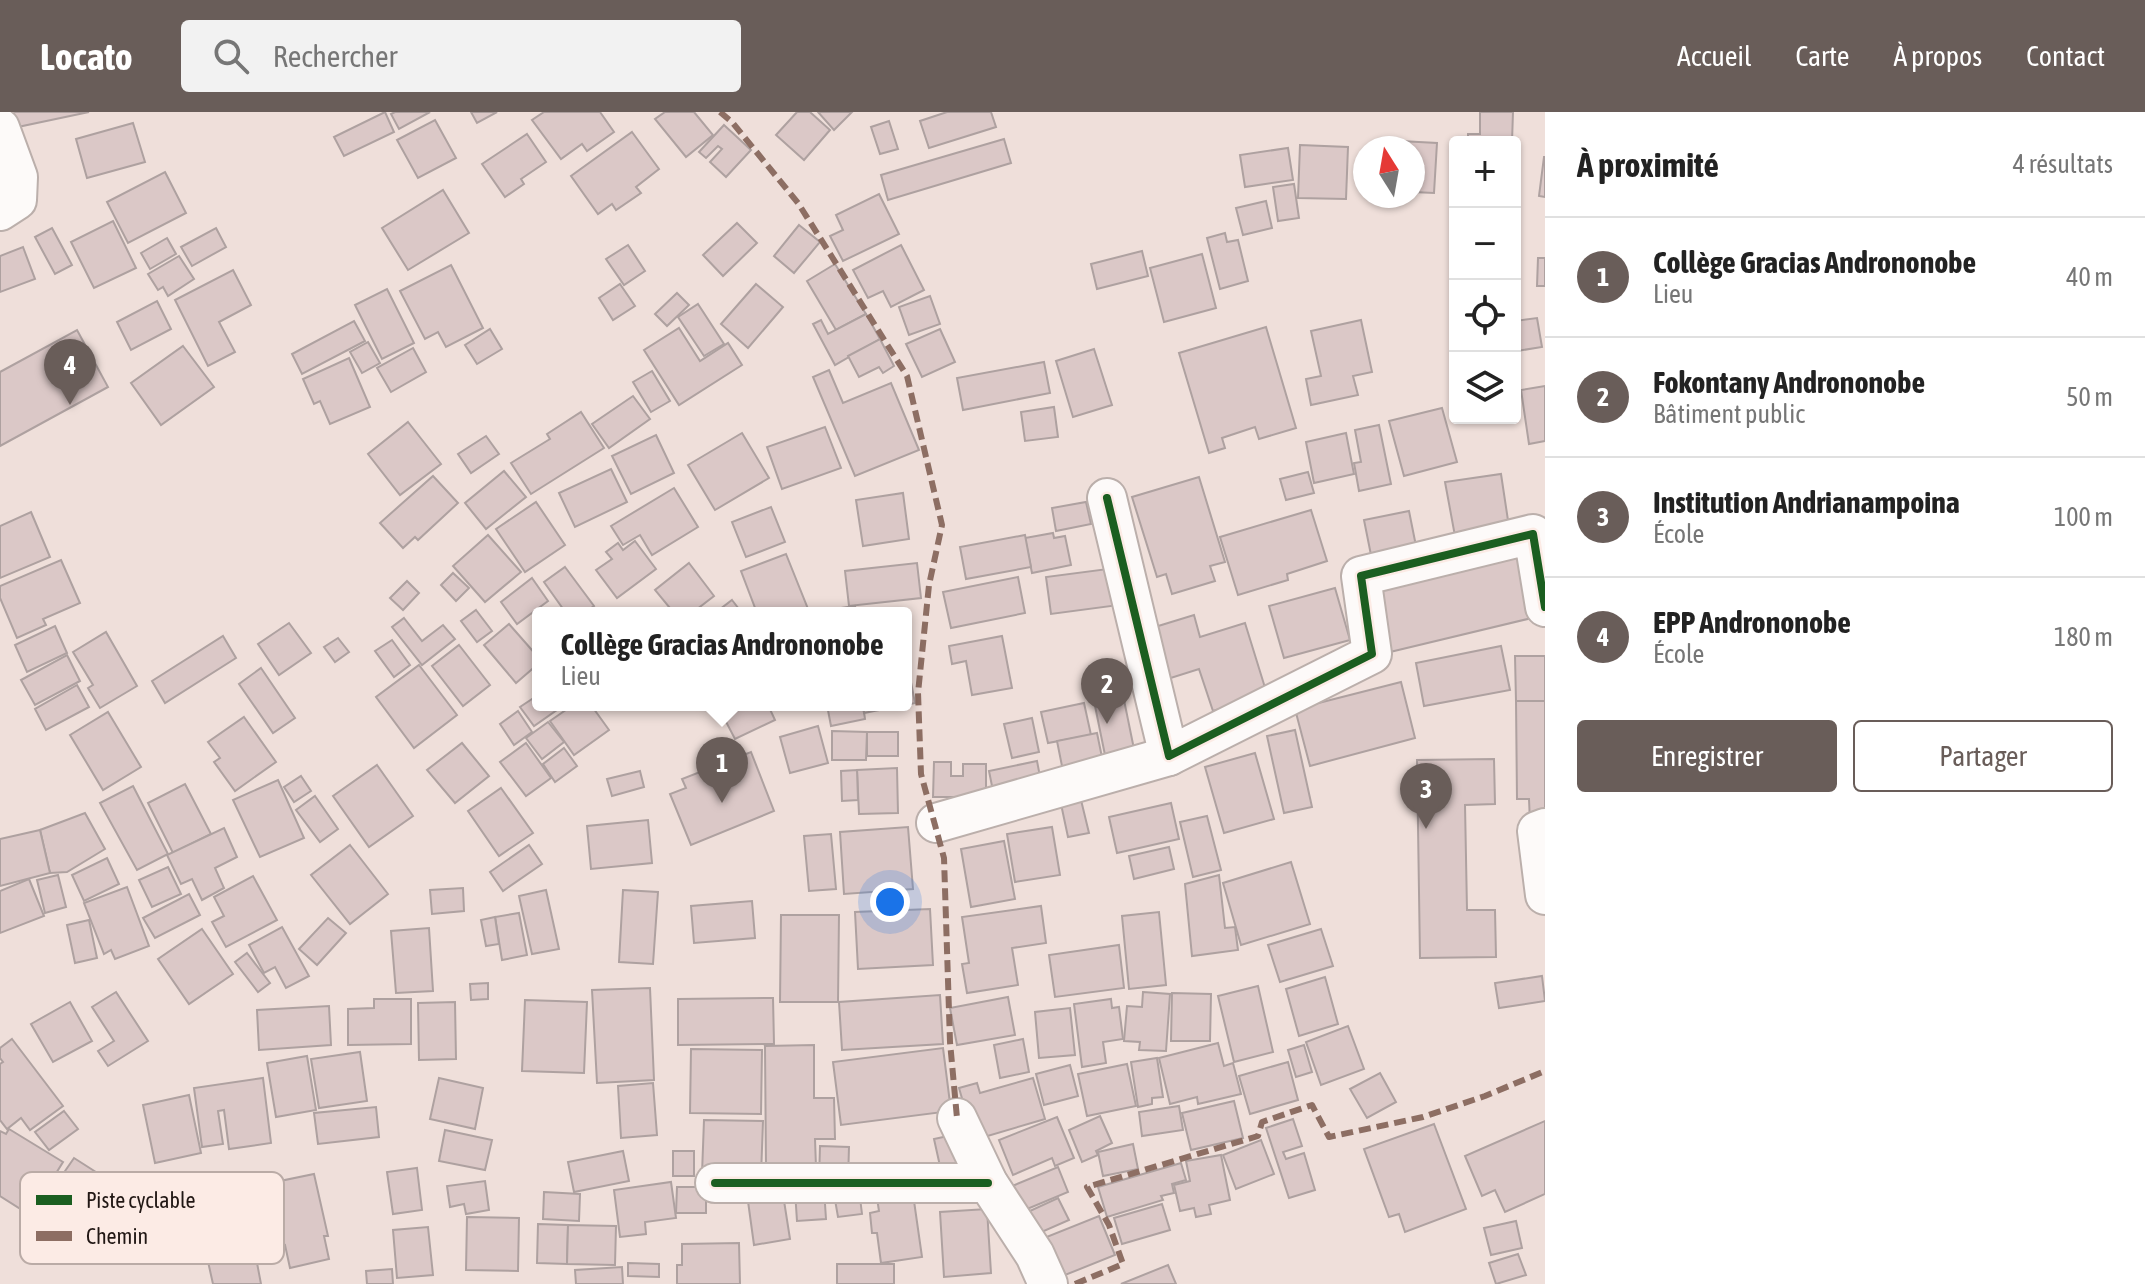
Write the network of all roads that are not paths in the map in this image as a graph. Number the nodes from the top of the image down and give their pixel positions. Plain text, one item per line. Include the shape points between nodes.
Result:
1 (0, 128) edge
2 (0, 211) edge
3 (1107, 498) dead end
4 (1545, 607) edge
5 (1169, 756) junction
6 (936, 823) dead end
7 (1545, 828) edge
8 (1544, 891) edge
9 (957, 1118) dead end
10 (715, 1183) dead end
11 (988, 1183) junction
12 (1048, 1284) edge

1 - 2 street via 18,177 17,200
3 - 5 street
4 - 5 street via 1533,534 1361,576 1372,654
5 - 6 street
7 - 8 street via 1537,831
9 - 11 street
10 - 11 street
11 - 12 street

